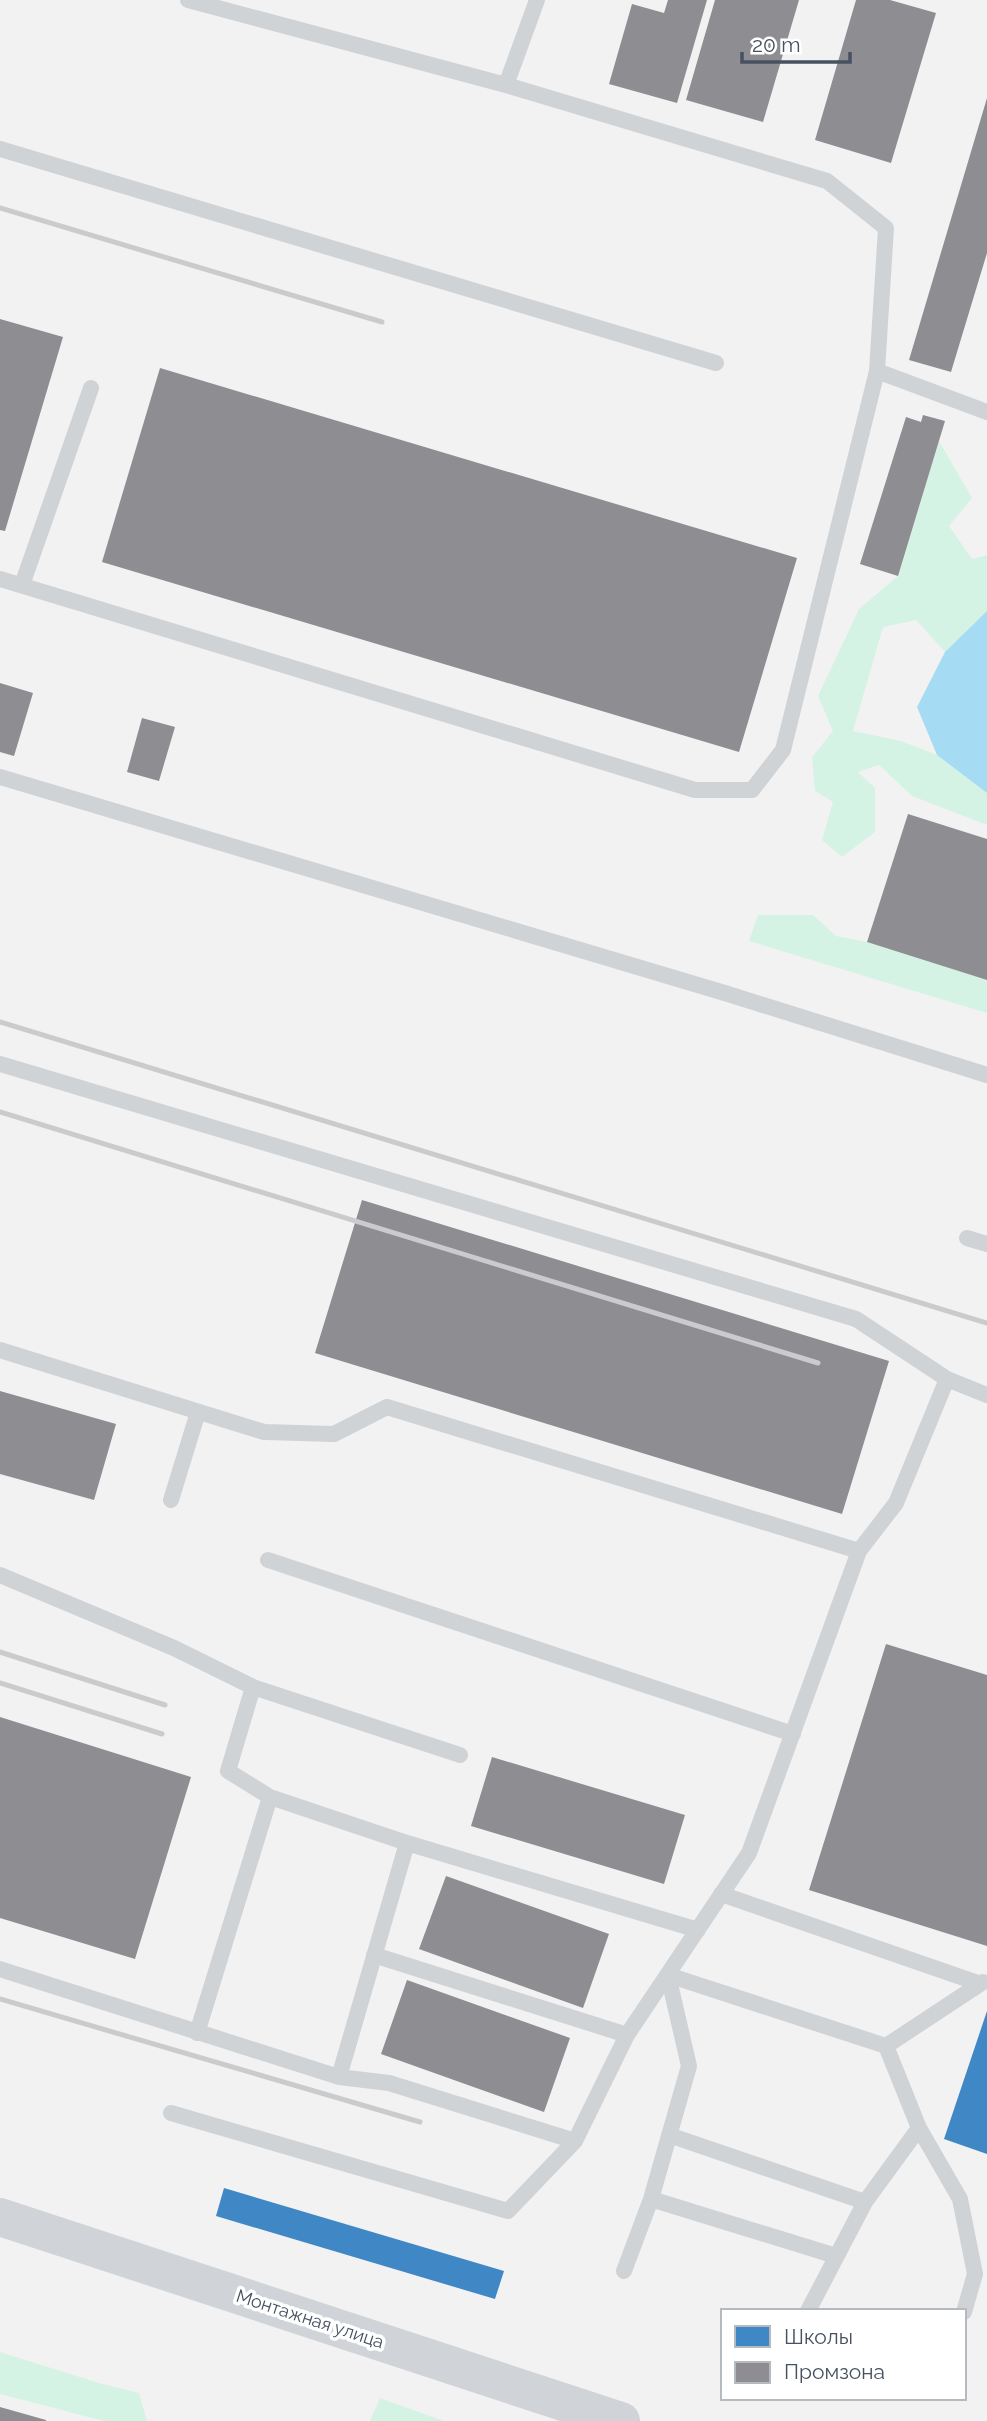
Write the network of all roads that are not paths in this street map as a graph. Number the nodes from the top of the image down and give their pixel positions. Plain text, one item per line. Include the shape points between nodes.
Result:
1 (188, 0) edge
2 (537, 0) edge
3 (506, 85) junction
4 (0, 149) edge
5 (716, 363) dead end
6 (877, 371) junction
7 (91, 388) dead end
8 (987, 412) edge
9 (0, 579) edge
10 (23, 585) junction
11 (0, 777) edge
12 (0, 1064) edge
13 (987, 1075) edge
14 (967, 1238) dead end
15 (987, 1244) edge
16 (0, 1350) edge
17 (947, 1379) junction
18 (987, 1395) edge
19 (198, 1412) junction
20 (172, 1500) dead end
21 (859, 1551) junction
22 (268, 1560) dead end
23 (0, 1575) edge
24 (253, 1687) junction
25 (793, 1734) junction
26 (460, 1755) dead end
27 (270, 1797) junction
28 (407, 1843) junction
29 (722, 1894) junction
30 (698, 1930) junction
31 (374, 1955) junction
32 (0, 1969) edge
33 (668, 1975) junction
34 (983, 1982) edge
35 (197, 2033) junction
36 (627, 2035) junction
37 (886, 2046) junction
38 (338, 2077) junction
39 (172, 2113) dead end
40 (919, 2128) junction
41 (668, 2135) junction
42 (575, 2141) junction
43 (651, 2199) junction
44 (865, 2202) junction
45 (0, 2217) edge
46 (836, 2256) junction
47 (624, 2271) dead end
48 (809, 2309) edge
49 (965, 2309) edge
50 (621, 2421) edge

1 - 3 lane
2 - 3 lane
3 - 6 lane via 827,181 886,228
4 - 5 lane
6 - 8 lane
6 - 10 lane via 783,750 752,790 695,790
7 - 10 lane
9 - 10 lane
11 - 13 lane
12 - 17 lane via 856,1319
14 - 15 lane
16 - 19 lane
17 - 18 lane
17 - 21 lane via 896,1503
19 - 20 lane
19 - 21 lane via 264,1432 334,1434 387,1407
21 - 25 lane
22 - 25 lane
23 - 24 lane via 174,1648
24 - 26 lane
24 - 27 lane via 228,1771
25 - 29 lane via 749,1853
27 - 28 lane
27 - 35 lane
28 - 30 lane
28 - 31 lane
29 - 30 lane
29 - 34 lane
30 - 33 lane
31 - 36 lane
31 - 38 lane
32 - 35 lane
33 - 36 lane
33 - 37 lane
33 - 41 lane via 690,2066
34 - 37 lane
35 - 38 lane
36 - 42 lane
37 - 40 lane
38 - 42 lane via 388,2083
39 - 42 lane via 508,2211
40 - 44 lane
40 - 49 lane via 960,2199 975,2274
41 - 43 lane
41 - 44 lane
43 - 46 lane
43 - 47 lane
44 - 46 lane
45 - 50 street, Монтажная улица
46 - 48 lane

